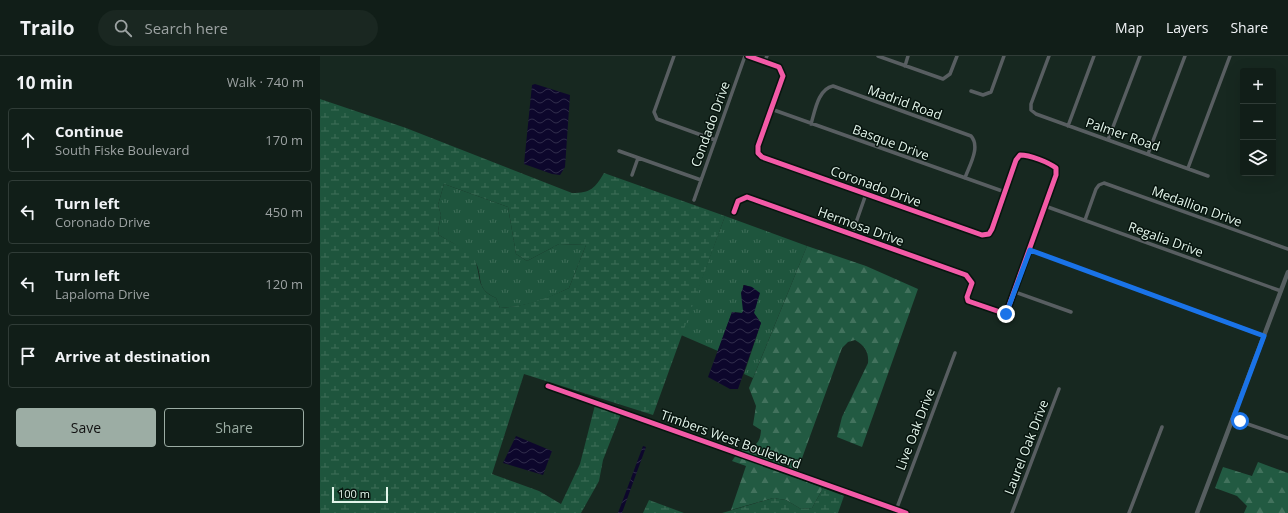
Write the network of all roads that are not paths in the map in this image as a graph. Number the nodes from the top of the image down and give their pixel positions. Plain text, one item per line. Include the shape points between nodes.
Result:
1 (674, 56) edge
2 (746, 56) edge
3 (767, 56) edge
4 (878, 56) edge
5 (908, 56) edge
6 (957, 56) edge
7 (1004, 56) edge
8 (1049, 56) edge
9 (1094, 56) edge
10 (1140, 56) edge
11 (1184, 56) edge
12 (1230, 56) edge
13 (764, 62) junction
14 (905, 66) junction
15 (972, 91) dead end
16 (771, 109) junction
17 (811, 124) junction
18 (1068, 126) junction
19 (715, 140) junction
20 (1108, 140) junction
21 (619, 151) dead end
22 (1148, 154) junction
23 (638, 158) junction
24 (1188, 168) junction
25 (632, 175) dead end
26 (1208, 176) dead end
27 (965, 178) junction
28 (701, 180) junction
29 (1005, 192) junction
30 (866, 194) junction
31 (694, 200) dead end
32 (1045, 206) junction
33 (734, 212) dead end
34 (1085, 220) junction
35 (852, 234) junction
36 (1288, 249) edge
37 (1030, 250) junction
38 (1288, 272) edge
39 (1280, 291) junction
40 (1015, 292) junction
41 (1071, 312) dead end
42 (1264, 336) junction
43 (955, 353) dead end
44 (548, 386) dead end
45 (1059, 389) dead end
46 (1233, 419) junction
47 (1162, 427) dead end
48 (1288, 438) edge
49 (895, 511) edge
50 (906, 513) edge
51 (1012, 513) edge
52 (1129, 513) edge
53 (1197, 513) edge

1 - 19 street via 654,116
2 - 13 street
2 - 19 street, Condado Drive
3 - 13 street
4 - 14 street
5 - 14 street
6 - 14 street via 950,74 942,79
7 - 15 street via 991,92 983,95
8 - 18 street, Palmer Road via 1031,104 1032,110 1036,114
9 - 18 street
10 - 20 street
11 - 22 street
12 - 24 street
13 - 16 street via 781,70 783,76
16 - 17 street, Basque Drive
16 - 30 street, Coronado Drive via 758,146 758,153 762,157
17 - 27 street, Basque Drive
17 - 27 street, Madrid Road via 822,92 826,87 833,86 971,136 976,147
18 - 20 street, Palmer Road
19 - 28 street, Condado Drive
20 - 22 street, Palmer Road
21 - 23 street
22 - 24 street, Palmer Road
23 - 25 street
23 - 28 street
24 - 26 street, Palmer Road
27 - 29 street, Basque Drive
28 - 31 street, Condado Drive
29 - 30 street, Coronado Drive via 989,234 982,235
29 - 32 street via 1016,160 1020,156 1025,155 1051,164 1056,168 1056,175
30 - 35 street
32 - 34 street, Regalia Drive
32 - 37 street
33 - 35 street, Hermosa Drive via 738,201 747,197
34 - 36 street, Medallion Drive via 1096,189 1104,183
34 - 39 street, Regalia Drive
35 - 40 street, Hermosa Drive via 966,275 972,283 967,297 971,303 1006,314
37 - 40 street
37 - 42 street
38 - 39 main road
39 - 42 main road
40 - 41 street
42 - 46 main road
43 - 49 street, Live Oak Drive
44 - 49 street, Timbers West Boulevard
45 - 51 street, Laurel Oak Drive
46 - 48 street
46 - 53 main road
47 - 52 street
49 - 50 street, Timbers West Boulevard

